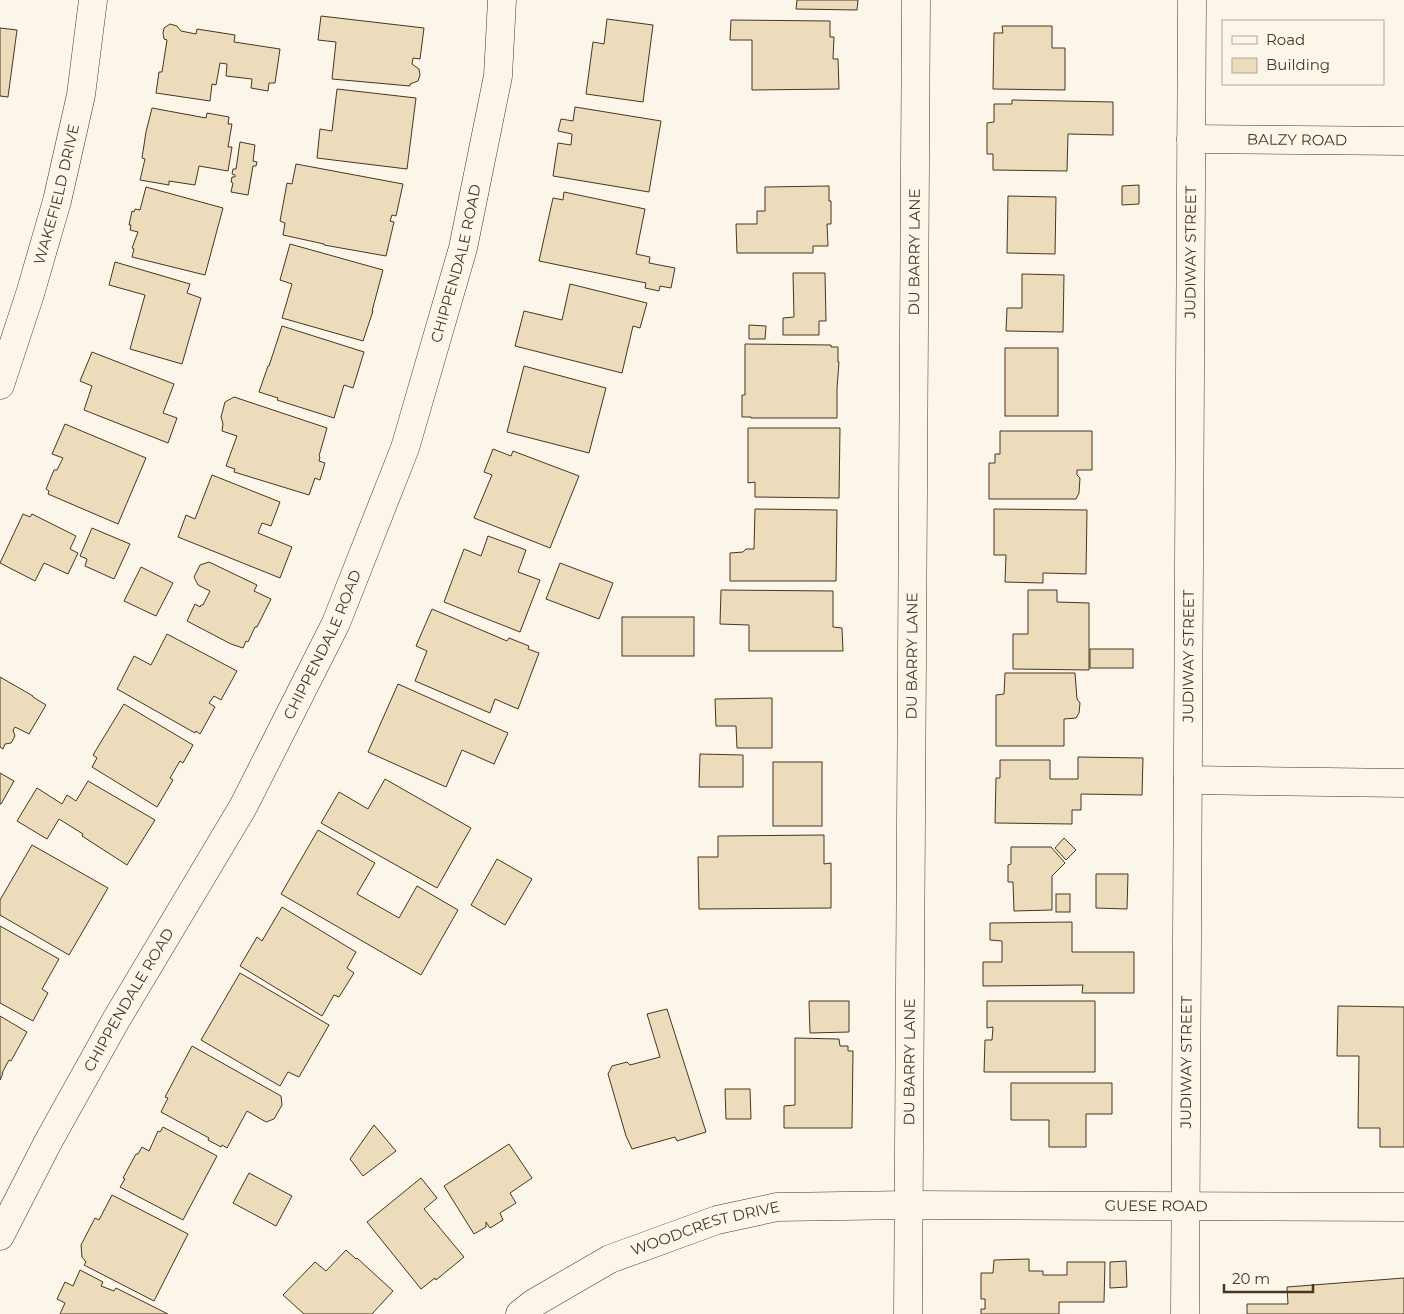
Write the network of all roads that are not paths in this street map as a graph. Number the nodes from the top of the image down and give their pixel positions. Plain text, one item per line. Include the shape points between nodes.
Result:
1 (93, 0) edge
2 (502, 0) edge
3 (916, 0) edge
4 (1192, 0) edge
5 (1192, 139) junction
6 (1404, 141) edge
7 (0, 385) edge
8 (1188, 780) junction
9 (1404, 783) edge
10 (908, 1206) junction
11 (1404, 1206) edge
12 (1185, 1207) junction
13 (0, 1236) edge
14 (520, 1314) edge
15 (908, 1314) edge
16 (1185, 1314) edge

1 - 7 street, WAKEFIELD DRIVE via 80,95 57,201
2 - 13 street, CHIPPENDALE ROAD via 498,76 463,248 405,448 336,623 244,807 116,1020
3 - 10 street, DU BARRY LANE
4 - 5 street, JUDIWAY STREET
5 - 6 street, BALZY ROAD
5 - 8 street, JUDIWAY STREET
8 - 9 street
8 - 12 street, JUDIWAY STREET
10 - 12 street, GUESE ROAD
10 - 14 street, WOODCREST DRIVE via 778,1208 717,1220 610,1259
10 - 15 street, DU BARRY LANE
11 - 12 street, GUESE ROAD
12 - 16 street, JUDIWAY STREET

